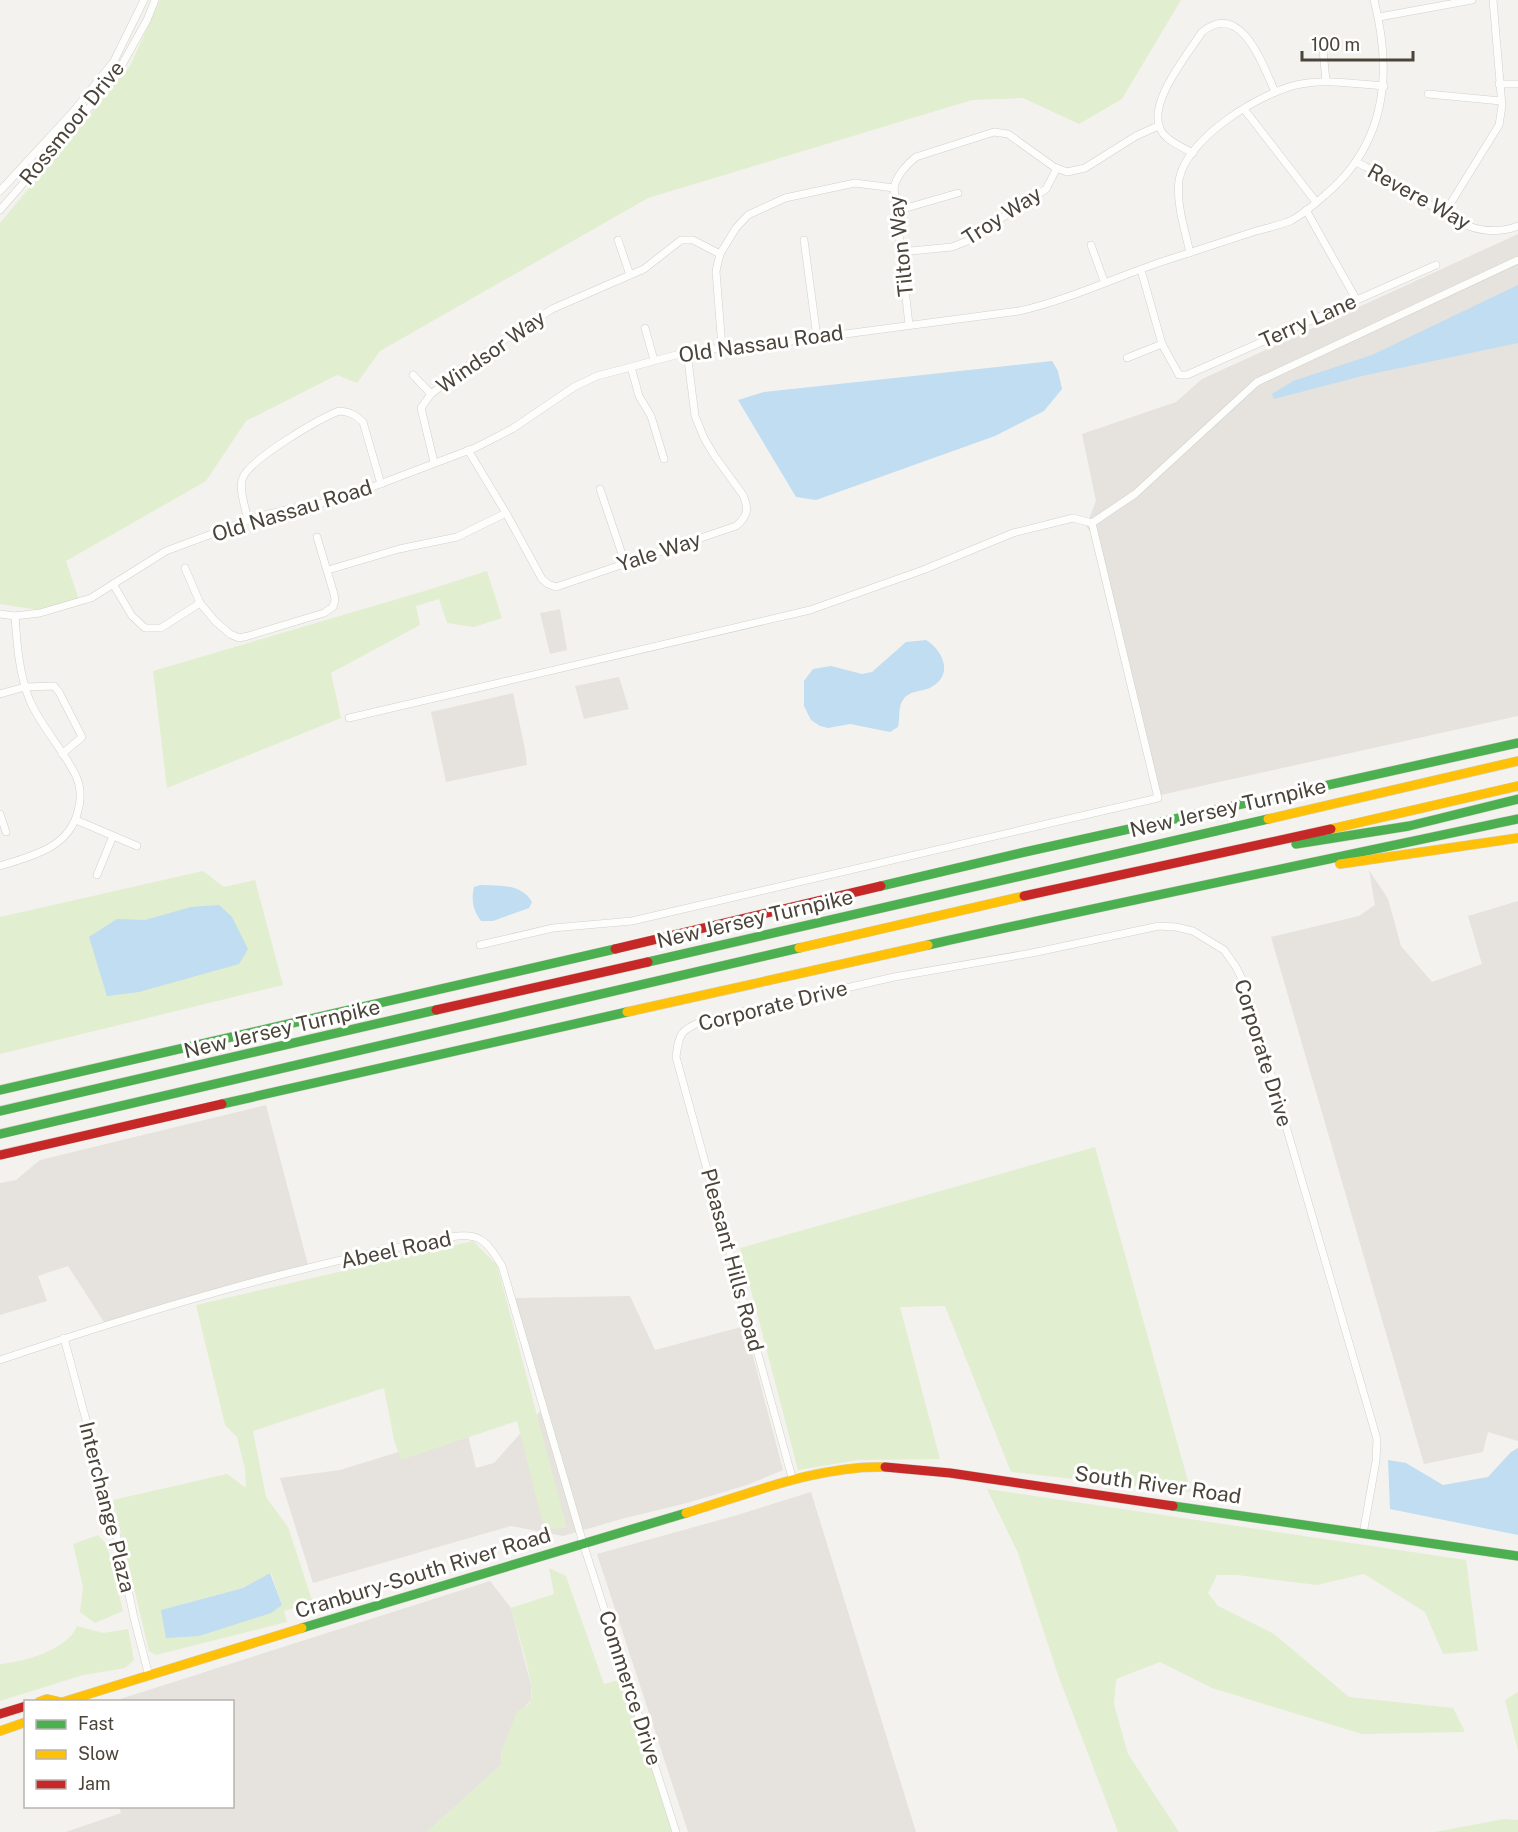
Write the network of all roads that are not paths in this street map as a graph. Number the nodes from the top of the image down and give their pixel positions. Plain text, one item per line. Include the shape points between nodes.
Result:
1 (144, 0) edge
2 (155, 0) edge
3 (1374, 0) edge
4 (1472, 0) edge
5 (1493, 0) edge
6 (1379, 17) junction
7 (1322, 40) dead end
8 (1326, 81) junction
9 (1498, 84) junction
10 (1518, 84) edge
11 (1384, 86) junction
12 (1275, 92) junction
13 (1428, 94) dead end
14 (1501, 101) junction
15 (1244, 110) junction
16 (1158, 126) junction
17 (1193, 153) junction
18 (1356, 162) junction
19 (1057, 168) junction
20 (894, 188) junction
21 (0, 191) edge
22 (958, 193) dead end
23 (1316, 202) junction
24 (0, 210) edge
25 (1306, 210) junction
26 (896, 211) junction
27 (1444, 214) junction
28 (1518, 226) edge
29 (618, 240) dead end
30 (804, 240) dead end
31 (1091, 245) dead end
32 (900, 252) junction
33 (1190, 253) junction
34 (720, 254) junction
35 (1518, 260) edge
36 (1436, 265) dead end
37 (1141, 270) junction
38 (630, 275) junction
39 (1104, 282) junction
40 (1356, 299) junction
41 (909, 325) junction
42 (645, 328) dead end
43 (816, 337) junction
44 (1162, 344) junction
45 (722, 348) junction
46 (687, 352) junction
47 (1127, 358) dead end
48 (654, 360) junction
49 (631, 367) junction
50 (413, 375) dead end
51 (431, 394) junction
52 (468, 450) junction
53 (664, 459) dead end
54 (434, 462) junction
55 (381, 484) junction
56 (600, 489) dead end
57 (506, 513) junction
58 (248, 521) junction
59 (1092, 523) junction
60 (317, 537) dead end
61 (625, 563) junction
62 (186, 568) dead end
63 (328, 570) junction
64 (112, 584) junction
65 (200, 603) junction
66 (0, 614) edge
67 (15, 616) junction
68 (25, 687) junction
69 (0, 694) edge
70 (349, 718) dead end
71 (1518, 743) edge
72 (62, 754) junction
73 (1518, 761) edge
74 (1518, 786) edge
75 (1518, 799) edge
76 (0, 814) edge
77 (1518, 819) edge
78 (76, 820) junction
79 (6, 832) dead end
80 (113, 836) junction
81 (1518, 838) edge
82 (137, 846) dead end
83 (0, 866) edge
84 (98, 875) dead end
85 (1250, 876) junction
86 (1118, 877) junction
87 (480, 945) dead end
88 (679, 1038) joint
89 (0, 1090) edge
90 (0, 1111) edge
91 (0, 1134) edge
92 (0, 1155) edge
93 (64, 1338) junction
94 (0, 1360) edge
95 (793, 1481) junction
96 (1363, 1534) junction
97 (583, 1544) junction
98 (1518, 1556) edge
99 (149, 1676) junction
100 (65, 1700) edge
101 (24, 1707) edge
102 (0, 1714) edge
103 (24, 1723) edge
104 (0, 1731) edge
105 (676, 1832) edge

1 - 21 street, Rossmoor Drive via 114,62
2 - 24 street, Rossmoor Drive via 114,79
3 - 6 street, Old Nassau Road
4 - 6 street
5 - 9 street
6 - 11 street, Old Nassau Road
7 - 8 street
8 - 11 street
8 - 12 street
9 - 10 street
9 - 14 street
11 - 18 street, Old Nassau Road via 1369,139
12 - 15 street
12 - 16 street via 1252,42 1241,28 1218,21 1202,32 1162,93
13 - 14 street
14 - 27 street via 1499,126
15 - 17 street via 1212,130
15 - 23 street
16 - 17 street
16 - 19 street via 1085,168 1067,172
17 - 33 street via 1180,178 1179,196
18 - 23 street, Old Nassau Road
18 - 27 street, Revere Way via 1403,186
19 - 20 street, Tilton Way via 1008,135 994,132 916,157 895,181
19 - 32 street, Troy Way via 1046,189 967,241 952,247
20 - 26 street, Tilton Way
20 - 34 street via 855,183 785,198 748,215
22 - 26 street
23 - 25 street, Old Nassau Road
25 - 33 street, Old Nassau Road via 1292,220
25 - 40 street
26 - 32 street, Tilton Way
27 - 28 street, Revere Way via 1460,224 1489,231
29 - 38 street
30 - 43 street
31 - 39 street
32 - 41 street, Tilton Way
33 - 37 street, Old Nassau Road
34 - 38 street, Windsor Way via 693,240 681,240
34 - 45 street via 716,272
35 - 59 street via 1257,382 1135,494
36 - 40 street, Terry Lane
37 - 39 street, Old Nassau Road
37 - 44 street
38 - 51 street, Windsor Way via 552,309
39 - 41 street, Old Nassau Road via 1019,311
40 - 44 street, Terry Lane via 1187,375 1179,375
41 - 43 street, Old Nassau Road
42 - 48 street
43 - 45 street, Old Nassau Road
44 - 47 street
45 - 46 street, Old Nassau Road
46 - 48 street, Old Nassau Road
46 - 61 street, Yale Way via 695,416 714,455 743,495 747,512 736,526
48 - 49 street, Old Nassau Road
49 - 52 street, Old Nassau Road via 574,387 512,429
49 - 53 street
50 - 51 street
51 - 54 street, Windsor Way via 421,408
52 - 54 street, Old Nassau Road
52 - 57 street, Yale Way
54 - 55 street, Old Nassau Road
55 - 58 street, Old Nassau Road via 335,501
55 - 58 street via 363,422 347,411 339,411 248,469 241,483
56 - 61 street
57 - 61 street, Yale Way via 536,570 548,584 556,587
57 - 63 street via 458,537
58 - 64 street, Old Nassau Road via 166,551
59 - 70 street via 1073,518 1013,533 810,610
59 - 87 street via 1158,798 632,921 553,928
60 - 63 street
62 - 65 street
63 - 65 street via 333,607 248,636 238,638 230,634
64 - 65 street via 132,616 145,628 161,628
64 - 67 street, Old Nassau Road via 91,598
66 - 67 street, Old Nassau Road
67 - 68 street
68 - 69 street
68 - 72 street
68 - 72 street via 54,686 59,692 82,737
71 - 89 main road, New Jersey Turnpike via 1014,855
72 - 78 street via 80,789
73 - 90 main road, New Jersey Turnpike
74 - 86 main road, New Jersey Turnpike
75 - 86 main road via 1373,834 1295,845 1160,874
76 - 79 street
77 - 85 main road
78 - 80 street
78 - 83 street via 55,846
80 - 82 street
80 - 84 street
81 - 85 main road
85 - 92 main road via 1133,899
86 - 91 main road, New Jersey Turnpike
88 - 95 street, Pleasant Hills Road via 676,1057
88 - 96 street, Corporate Drive via 682,1031 703,1021 790,1000 1159,926 1193,931 1224,950 1253,1007 1377,1439
93 - 94 street, Abeel Road
93 - 97 street, Abeel Road via 286,1273 451,1237 480,1238 502,1266
93 - 99 street, Interchange Plaza
95 - 96 main road, South River Road via 857,1468 888,1467
95 - 97 main road, Cranbury-South River Road
96 - 98 main road, South River Road
97 - 99 main road, Cranbury-South River Road
97 - 105 street, Commerce Drive
99 - 100 main road, Cranbury-South River Road
101 - 102 main road
103 - 104 main road

